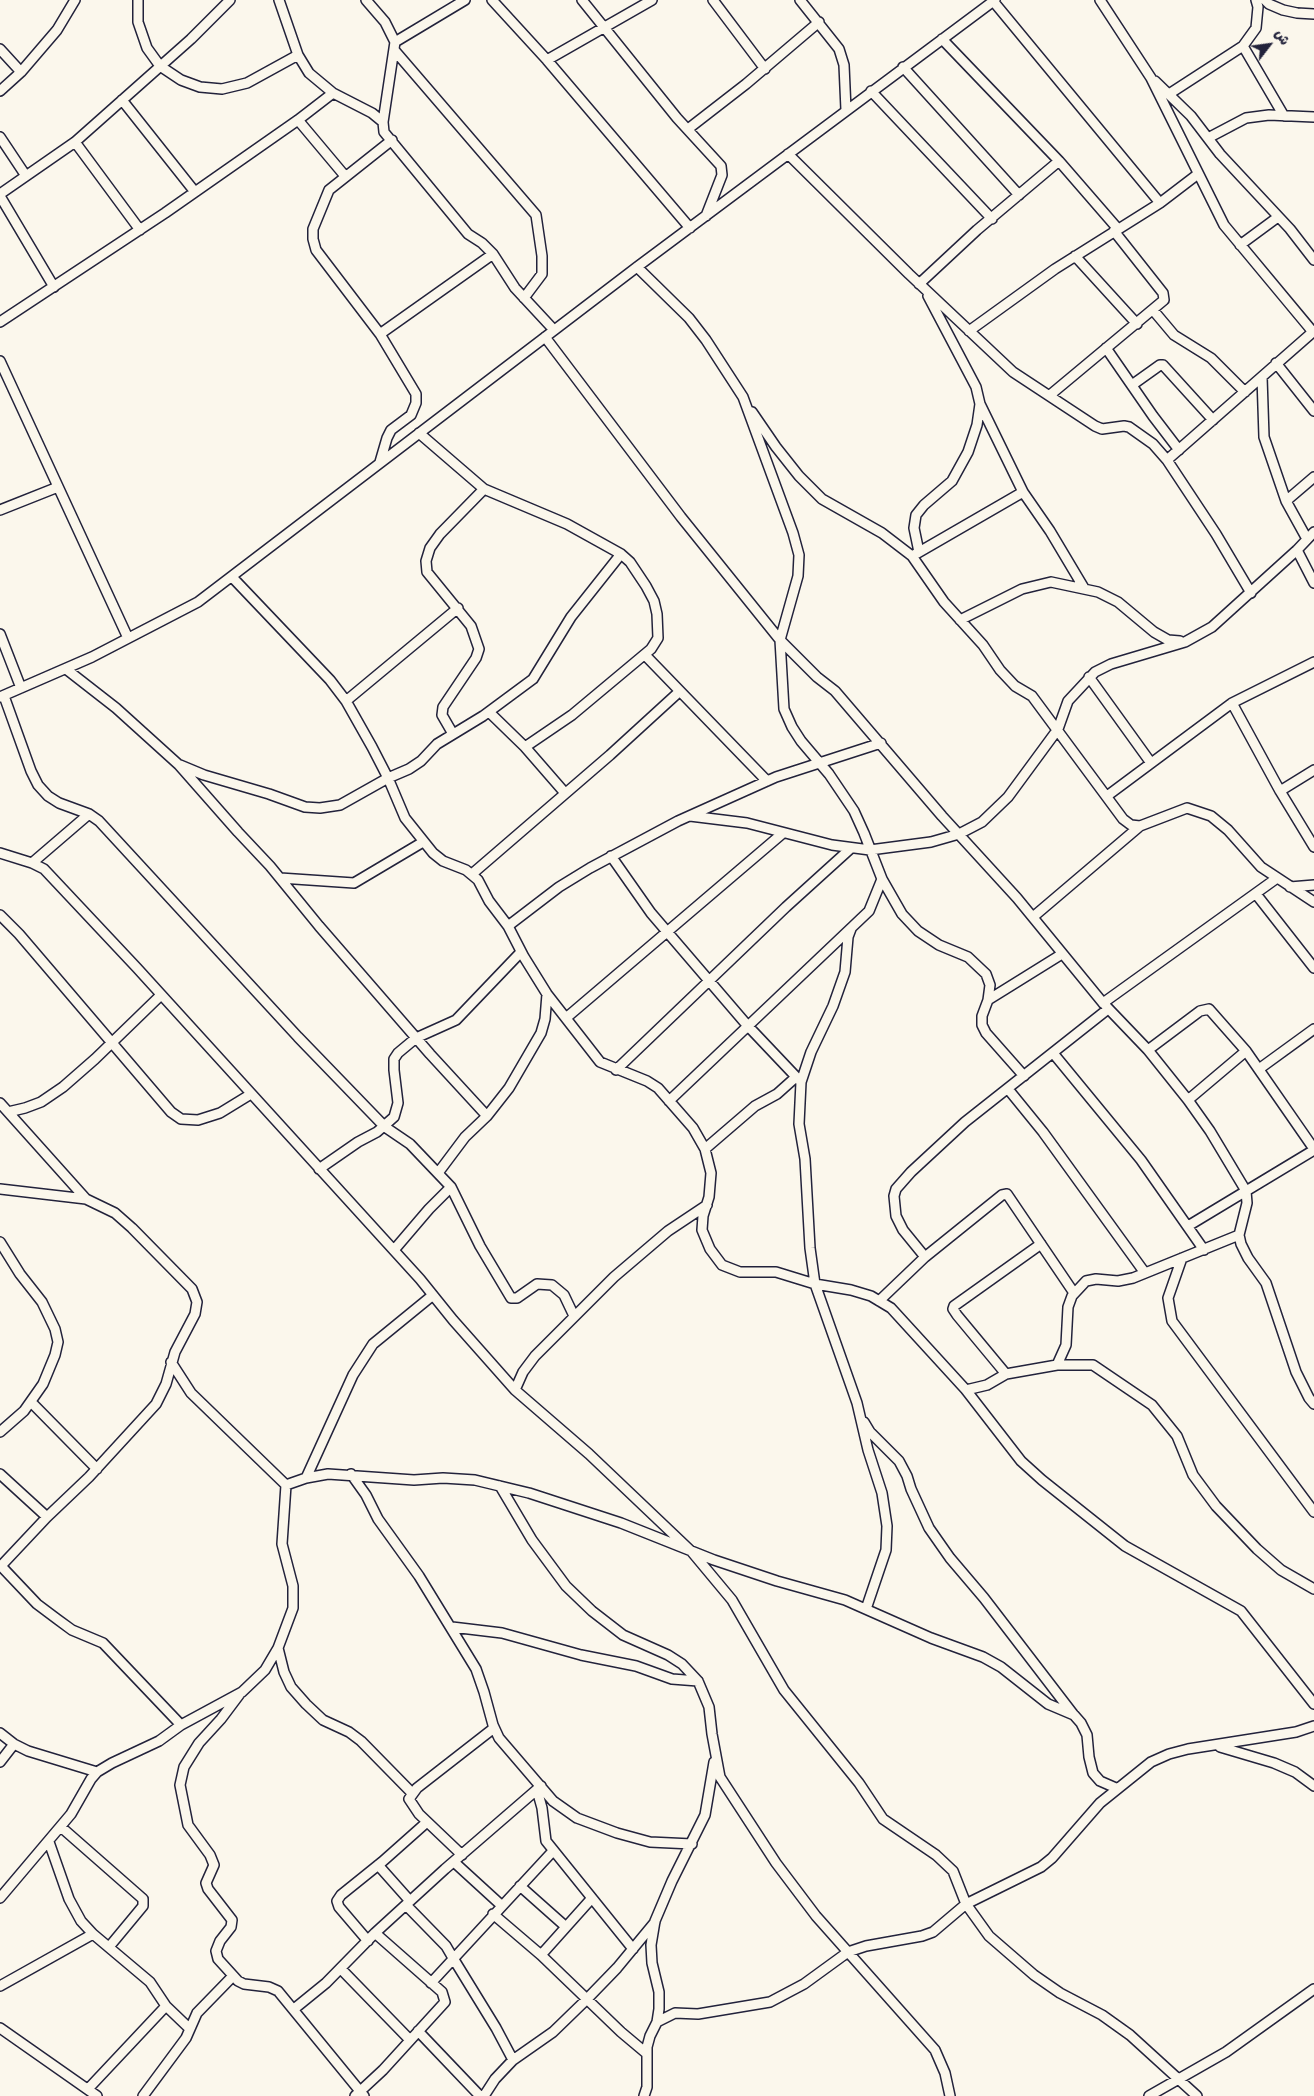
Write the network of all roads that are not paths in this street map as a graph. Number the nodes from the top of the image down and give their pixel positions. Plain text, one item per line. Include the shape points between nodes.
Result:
1 (75, 0) edge
2 (138, 0) edge
3 (230, 0) edge
4 (279, 0) edge
5 (366, 0) edge
6 (464, 0) edge
7 (492, 0) edge
8 (582, 0) edge
9 (652, 0) edge
10 (713, 0) edge
11 (800, 0) edge
12 (1100, 0) edge
13 (1256, 0) edge
14 (1265, 0) edge
15 (994, 1) edge
16 (1314, 14) edge
17 (819, 22) junction
18 (603, 27) junction
19 (942, 39) junction
20 (395, 46) junction
21 (1244, 46) junction
22 (0, 49) edge
23 (298, 54) junction
24 (547, 60) junction
25 (160, 66) junction
26 (903, 67) junction
27 (765, 68) junction
28 (21, 72) junction
29 (1152, 78) junction
30 (0, 91) edge
31 (872, 91) junction
32 (333, 93) junction
33 (1169, 94) junction
34 (122, 100) junction
35 (846, 110) junction
36 (1284, 116) junction
37 (1311, 118) edge
38 (298, 120) junction
39 (383, 122) junction
40 (1314, 126) edge
41 (688, 129) junction
42 (0, 137) edge
43 (1208, 138) junction
44 (392, 140) junction
45 (75, 142) junction
46 (788, 154) junction
47 (1059, 161) junction
48 (1198, 174) junction
49 (26, 176) junction
50 (345, 176) junction
51 (195, 192) junction
52 (0, 195) edge
53 (1019, 195) junction
54 (1160, 202) junction
55 (706, 216) junction
56 (1278, 217) junction
57 (992, 219) junction
58 (690, 228) junction
59 (140, 230) junction
60 (1116, 230) junction
61 (1240, 245) junction
62 (493, 254) junction
63 (1074, 256) junction
64 (1314, 260) edge
65 (637, 267) junction
66 (54, 287) junction
67 (923, 288) junction
68 (524, 298) junction
69 (1153, 310) junction
70 (0, 322) edge
71 (1136, 324) junction
72 (554, 330) junction
73 (969, 330) junction
74 (1313, 331) edge
75 (380, 334) junction
76 (544, 337) junction
77 (1106, 348) junction
78 (0, 361) edge
79 (1276, 363) junction
80 (1262, 378) junction
81 (1132, 385) junction
82 (1245, 392) junction
83 (1050, 395) junction
84 (742, 397) junction
85 (980, 404) junction
86 (1314, 411) edge
87 (1214, 420) junction
88 (419, 433) junction
89 (1179, 450) junction
90 (1168, 460) junction
91 (380, 462) junction
92 (1314, 476) edge
93 (58, 487) junction
94 (484, 489) junction
95 (1023, 492) junction
96 (1286, 501) junction
97 (0, 510) edge
98 (1314, 532) edge
99 (1307, 539) junction
100 (1297, 550) junction
101 (621, 554) junction
102 (915, 554) junction
103 (232, 577) junction
104 (1314, 583) edge
105 (1084, 588) junction
106 (1251, 593) junction
107 (458, 608) junction
108 (960, 620) junction
109 (0, 634) edge
110 (128, 638) junction
111 (780, 640) junction
112 (1185, 642) junction
113 (645, 655) junction
114 (1314, 662) edge
115 (66, 669) junction
116 (1090, 677) junction
117 (22, 688) junction
118 (680, 691) junction
119 (2, 697) edge
120 (346, 701) junction
121 (1232, 703) junction
122 (489, 712) junction
123 (1058, 729) junction
124 (453, 734) junction
125 (881, 743) junction
126 (525, 747) junction
127 (820, 763) junction
128 (1151, 763) junction
129 (179, 765) junction
130 (1314, 770) edge
131 (388, 778) junction
132 (767, 781) junction
133 (1280, 791) junction
134 (565, 794) junction
135 (1107, 796) junction
136 (89, 814) junction
137 (690, 816) junction
138 (1140, 826) junction
139 (783, 833) junction
140 (959, 834) junction
141 (423, 842) junction
142 (1314, 847) edge
143 (850, 849) junction
144 (870, 850) junction
145 (0, 853) edge
146 (611, 856) junction
147 (32, 863) junction
148 (472, 874) junction
149 (280, 878) junction
150 (1277, 878) junction
151 (882, 879) junction
152 (1314, 885) edge
153 (1290, 888) junction
154 (1256, 894) junction
155 (1314, 902) edge
156 (0, 915) edge
157 (1033, 917) junction
158 (508, 926) junction
159 (851, 929) junction
160 (668, 932) junction
161 (521, 952) junction
162 (1062, 954) junction
163 (1314, 968) edge
164 (710, 981) junction
165 (547, 994) junction
166 (161, 995) junction
167 (988, 1000) junction
168 (1106, 1006) junction
169 (566, 1018) junction
170 (748, 1025) junction
171 (1314, 1029) edge
172 (416, 1038) junction
173 (111, 1043) junction
174 (1148, 1050) junction
175 (1246, 1051) junction
176 (1053, 1053) junction
177 (1259, 1069) junction
178 (616, 1070) junction
179 (1024, 1076) junction
180 (799, 1079) junction
181 (1008, 1089) junction
182 (251, 1094) junction
183 (669, 1100) junction
184 (1188, 1100) junction
185 (0, 1103) edge
186 (8, 1112) junction
187 (487, 1116) junction
188 (384, 1127) junction
189 (705, 1148) junction
190 (1314, 1149) edge
191 (319, 1169) junction
192 (438, 1173) junction
193 (452, 1187) junction
194 (0, 1189) edge
195 (1246, 1191) junction
196 (86, 1199) junction
197 (707, 1205) junction
198 (1188, 1226) junction
199 (1239, 1235) junction
200 (0, 1242) edge
201 (1041, 1244) junction
202 (394, 1250) junction
203 (1204, 1250) junction
204 (925, 1256) junction
205 (1182, 1258) junction
206 (1144, 1273) junction
207 (815, 1284) junction
208 (1074, 1293) junction
209 (433, 1295) junction
210 (879, 1301) junction
211 (574, 1316) junction
212 (171, 1362) junction
213 (1057, 1365) junction
214 (1006, 1374) junction
215 (516, 1390) junction
216 (966, 1390) junction
217 (31, 1402) junction
218 (1314, 1404) edge
219 (859, 1413) junction
220 (0, 1432) edge
221 (97, 1469) junction
222 (0, 1474) edge
223 (351, 1474) junction
224 (306, 1478) junction
225 (286, 1485) junction
226 (500, 1486) junction
227 (1314, 1512) edge
228 (47, 1517) junction
229 (692, 1552) junction
230 (0, 1567) edge
231 (1314, 1589) edge
232 (866, 1609) junction
233 (452, 1628) junction
234 (278, 1648) junction
235 (698, 1682) junction
236 (242, 1692) junction
237 (1314, 1704) edge
238 (1074, 1715) junction
239 (181, 1726) junction
240 (1314, 1726) edge
241 (494, 1728) junction
242 (0, 1733) edge
243 (14, 1744) junction
244 (1217, 1746) junction
245 (715, 1752) junction
246 (0, 1762) edge
247 (97, 1772) junction
248 (1314, 1786) edge
249 (539, 1788) junction
250 (1116, 1788) junction
251 (412, 1793) junction
252 (427, 1822) junction
253 (61, 1827) junction
254 (49, 1842) junction
255 (692, 1844) junction
256 (552, 1851) junction
257 (462, 1855) junction
258 (454, 1862) junction
259 (378, 1865) junction
260 (520, 1886) junction
261 (0, 1898) edge
262 (592, 1898) junction
263 (408, 1903) junction
264 (966, 1904) junction
265 (501, 1905) junction
266 (493, 1914) junction
267 (655, 1922) junction
268 (565, 1926) junction
269 (375, 1933) junction
270 (93, 1934) junction
271 (368, 1941) junction
272 (109, 1947) junction
273 (633, 1949) junction
274 (848, 1952) junction
275 (541, 1955) junction
276 (454, 1958) junction
277 (341, 1969) junction
278 (232, 1977) junction
279 (431, 1983) junction
280 (0, 1986) edge
281 (1314, 1989) edge
282 (586, 2000) junction
283 (166, 2006) junction
284 (294, 2009) junction
285 (658, 2022) junction
286 (0, 2028) edge
287 (190, 2029) junction
288 (418, 2031) junction
289 (410, 2040) junction
290 (646, 2053) junction
291 (513, 2060) junction
292 (1178, 2078) junction
293 (88, 2090) junction
294 (360, 2094) edge
295 (97, 2096) edge
296 (142, 2096) edge
297 (480, 2096) edge
298 (484, 2096) edge
299 (644, 2096) edge
300 (950, 2096) edge
301 (1149, 2096) edge
302 (1197, 2096) edge

1 - 28 street via 57,30
2 - 25 street via 138,22 147,48
3 - 25 street
4 - 23 street
5 - 20 street via 385,22
6 - 20 street
7 - 24 street
8 - 18 street
9 - 18 street
10 - 27 street
11 - 17 street
12 - 29 street
13 - 21 street via 1256,28
14 - 16 street via 1283,10
15 - 19 street
15 - 54 street
17 - 27 street
17 - 35 street via 840,49
18 - 24 street
18 - 41 street
19 - 26 street
19 - 47 street
20 - 39 street
20 - 68 street via 536,215 542,274
21 - 33 street
21 - 36 street
22 - 28 street
23 - 25 street via 247,83 222,89 200,87 181,80
23 - 32 street via 309,73
24 - 58 street
25 - 34 street
26 - 31 street
26 - 53 street
27 - 41 street
28 - 30 street
29 - 33 street
29 - 48 street
31 - 35 street
31 - 57 street
32 - 38 street
32 - 39 street
33 - 43 street
34 - 45 street
34 - 51 street
35 - 46 street
36 - 37 street
36 - 43 street via 1246,118
37 - 40 street
38 - 50 street
38 - 51 street
39 - 44 street via 384,132
41 - 55 street via 722,170
42 - 49 street
43 - 56 street
44 - 50 street
44 - 62 street via 468,234
45 - 49 street
45 - 59 street
46 - 55 street
46 - 67 street
47 - 53 street
47 - 60 street
48 - 54 street
48 - 61 street via 1224,225
49 - 52 street
50 - 75 street via 329,190 313,229 313,239 316,250
51 - 59 street
52 - 66 street
53 - 57 street
54 - 60 street
55 - 58 street
56 - 61 street
56 - 64 street
57 - 67 street
58 - 65 street
59 - 66 street
60 - 63 street
60 - 69 street via 1163,293 1164,300
61 - 74 street
62 - 68 street
62 - 75 street
63 - 71 street
63 - 73 street
65 - 72 street
65 - 84 street via 689,318
66 - 70 street
67 - 73 street
67 - 85 street via 976,387
68 - 72 street
69 - 71 street
69 - 82 street via 1174,335 1211,358
71 - 77 street
72 - 76 street
73 - 83 street via 1013,372
74 - 79 street
75 - 91 street via 416,394 411,415 391,430
76 - 88 street
76 - 111 street via 681,517
77 - 81 street
77 - 83 street
78 - 93 street
79 - 80 street
79 - 86 street
80 - 82 street
80 - 96 street via 1264,437
81 - 87 street via 1163,365
81 - 89 street
82 - 87 street
83 - 90 street via 1102,429 1129,428 1153,444
84 - 102 street via 776,447 822,499
84 - 111 street via 799,555 798,576
85 - 95 street
85 - 102 street via 968,452 952,481 916,515
87 - 89 street
88 - 91 street
88 - 94 street
89 - 90 street
90 - 106 street
91 - 103 street
92 - 96 street
93 - 97 street
93 - 110 street
94 - 101 street via 567,524
94 - 107 street via 440,534 426,561 427,572
95 - 102 street
95 - 105 street
96 - 99 street
98 - 99 street
99 - 100 street
100 - 104 street
100 - 106 street
101 - 113 street via 646,586 657,614 658,638
101 - 122 street via 571,617 533,678
102 - 108 street via 944,602
103 - 110 street via 198,602
103 - 120 street
105 - 108 street via 1051,582 1022,589
105 - 112 street via 1118,602 1168,640
106 - 112 street via 1212,627
107 - 120 street
107 - 124 street via 471,626 478,649 476,658 443,707 442,715
108 - 123 street via 1000,670 1015,686 1032,696
109 - 117 street
110 - 115 street
111 - 125 street via 835,691
111 - 127 street via 784,709 800,741
112 - 116 street via 1111,664
113 - 118 street
113 - 126 street
114 - 121 street
115 - 117 street
115 - 129 street via 116,708
116 - 123 street via 1068,701
116 - 128 street
117 - 119 street
118 - 132 street
118 - 134 street
119 - 136 street via 38,785 59,804
120 - 131 street
121 - 128 street
121 - 133 street
122 - 124 street
122 - 126 street
123 - 135 street
123 - 140 street via 1008,797 982,822
124 - 131 street via 409,769
125 - 127 street
125 - 140 street
126 - 134 street
127 - 132 street
127 - 144 street via 854,811
128 - 135 street
129 - 131 street via 305,807 320,808 340,805
129 - 149 street
130 - 133 street
131 - 141 street via 405,818
132 - 137 street
133 - 142 street
134 - 148 street
135 - 138 street via 1123,819 1130,825
136 - 147 street
136 - 188 street via 106,828
137 - 139 street via 747,823
137 - 146 street
138 - 150 street via 1187,808 1197,810 1211,816 1228,830 1261,867
138 - 157 street
139 - 143 street
139 - 160 street
140 - 144 street via 931,842
140 - 157 street
141 - 148 street via 443,861
141 - 149 street via 354,883
143 - 144 street
143 - 164 street
144 - 151 street
145 - 147 street
146 - 158 street via 559,887
146 - 160 street via 650,913
147 - 166 street via 44,870
148 - 158 street
149 - 172 street
150 - 153 street
150 - 154 street
151 - 159 street via 869,911
151 - 167 street via 902,914 918,931 939,945 968,957 986,974 990,985
152 - 153 street
153 - 155 street
154 - 163 street
154 - 168 street
156 - 173 street
157 - 162 street
158 - 161 street
159 - 170 street
159 - 180 street via 845,972
160 - 164 street
160 - 169 street
161 - 165 street
161 - 172 street via 456,1020
162 - 167 street
162 - 168 street
164 - 170 street
164 - 178 street
165 - 169 street
165 - 187 street via 541,1033 509,1088
166 - 173 street
166 - 182 street
167 - 179 street via 982,1025
168 - 174 street
168 - 176 street
169 - 178 street via 600,1062
170 - 180 street
170 - 183 street
171 - 177 street
172 - 187 street
172 - 188 street via 394,1059 398,1103 394,1117
173 - 182 street via 171,1112 181,1119 198,1120 220,1113
173 - 186 street via 63,1087 41,1102
174 - 175 street via 1204,1008 1215,1014
174 - 184 street
175 - 177 street
175 - 184 street
176 - 179 street
176 - 198 street via 1141,1160
177 - 190 street
178 - 183 street via 647,1081
179 - 181 street
180 - 189 street via 754,1106
180 - 207 street via 799,1124
181 - 204 street via 966,1122 896,1189 896,1216 903,1230
181 - 206 street via 1043,1132
182 - 191 street
183 - 189 street
184 - 195 street
185 - 186 street
186 - 196 street
187 - 192 street via 465,1137
188 - 191 street
188 - 192 street via 410,1144
189 - 197 street via 711,1173
190 - 195 street
191 - 202 street
192 - 193 street
193 - 202 street
193 - 211 street via 480,1246 511,1298 537,1284 552,1285 564,1294
194 - 196 street
195 - 198 street
195 - 199 street via 1247,1203
196 - 212 street via 115,1213 192,1289 198,1302 195,1314
197 - 207 street via 702,1230 722,1265 740,1272 776,1272
197 - 211 street via 639,1255
198 - 203 street
199 - 203 street
199 - 218 street via 1248,1258 1266,1283 1296,1372
200 - 217 street via 42,1302 58,1342 43,1384
201 - 204 street via 1007,1194
201 - 208 street
201 - 214 street via 953,1308
202 - 209 street
203 - 205 street
204 - 210 street
205 - 206 street
205 - 227 street via 1168,1298 1172,1321
206 - 208 street via 1118,1281 1086,1281
207 - 210 street via 851,1290
207 - 219 street via 845,1364
208 - 213 street via 1068,1307 1066,1345
209 - 215 street
209 - 224 street via 373,1344 352,1375
210 - 216 street via 891,1308
211 - 215 street via 535,1356 523,1372
212 - 221 street via 166,1384 156,1404
212 - 225 street via 191,1393
213 - 214 street
213 - 231 street via 1093,1365 1152,1404 1177,1436 1193,1474 1216,1506 1281,1570
214 - 216 street via 988,1385
215 - 229 street
216 - 237 street via 1021,1461 1042,1480 1125,1546 1241,1611
217 - 220 street
217 - 221 street
219 - 232 street via 882,1493 887,1526 886,1550
219 - 238 street via 870,1432 899,1461 929,1528
221 - 228 street
222 - 228 street
223 - 224 street
223 - 226 street via 414,1480 475,1480
223 - 233 street
224 - 225 street
225 - 234 street via 282,1544 293,1586 292,1608
226 - 229 street via 621,1524
226 - 235 street via 532,1540 566,1586 623,1635 668,1654
228 - 230 street
229 - 232 street
229 - 264 street via 732,1600 784,1690 859,1783 883,1819 936,1855 953,1871
230 - 239 street via 57,1620 103,1643
232 - 238 street via 930,1638 983,1657 1048,1704
233 - 235 street via 502,1634 636,1666 672,1679
233 - 241 street via 476,1669
234 - 236 street via 265,1670
234 - 251 street via 291,1687 306,1704 323,1720 362,1740
235 - 245 street via 708,1707
236 - 239 street
236 - 278 street via 199,1743 184,1768 180,1785 188,1825 214,1865 206,1883 208,1889 232,1920 216,1951
238 - 250 street via 1087,1735 1093,1773 1100,1781
239 - 247 street via 160,1741
240 - 244 street
241 - 249 street
241 - 251 street
242 - 243 street
243 - 246 street
243 - 247 street
244 - 248 street via 1274,1763 1295,1772
244 - 250 street via 1169,1754 1151,1762
245 - 255 street via 705,1815
245 - 274 street via 720,1777 771,1856
247 - 253 street
249 - 255 street via 577,1818 617,1833 650,1842
249 - 256 street via 544,1835
249 - 257 street
250 - 264 street via 1041,1867
251 - 252 street via 410,1803
252 - 257 street
252 - 259 street
253 - 254 street
253 - 272 street via 143,1899 143,1906
254 - 261 street
254 - 270 street via 69,1899 81,1921
255 - 267 street
256 - 260 street
256 - 262 street
257 - 258 street
258 - 263 street
258 - 265 street
259 - 263 street
259 - 271 street via 337,1901
260 - 265 street
260 - 268 street
262 - 268 street
262 - 273 street
263 - 269 street
263 - 276 street
264 - 274 street via 922,1936
264 - 292 street via 989,1936 1034,1976 1102,2015
265 - 266 street
266 - 275 street
266 - 276 street
267 - 273 street
267 - 285 street via 651,1946 659,1992
268 - 275 street
269 - 271 street
269 - 279 street
270 - 272 street
270 - 280 street
271 - 277 street
272 - 283 street via 150,1982
273 - 282 street
274 - 285 street via 804,1984 770,2002 698,2014 675,2014
274 - 300 street via 935,2050
275 - 282 street
276 - 279 street
276 - 291 street
277 - 284 street
277 - 289 street
278 - 284 street via 244,1984 278,1991
278 - 287 street via 203,2005 192,2020
279 - 288 street via 442,1992 445,2002
281 - 292 street via 1226,2052
282 - 290 street
282 - 291 street via 553,2032
283 - 287 street
283 - 293 street
284 - 294 street
285 - 290 street
286 - 293 street
287 - 296 street
288 - 289 street
288 - 297 street
289 - 294 street
290 - 299 street
291 - 298 street
292 - 301 street
292 - 302 street
293 - 295 street

